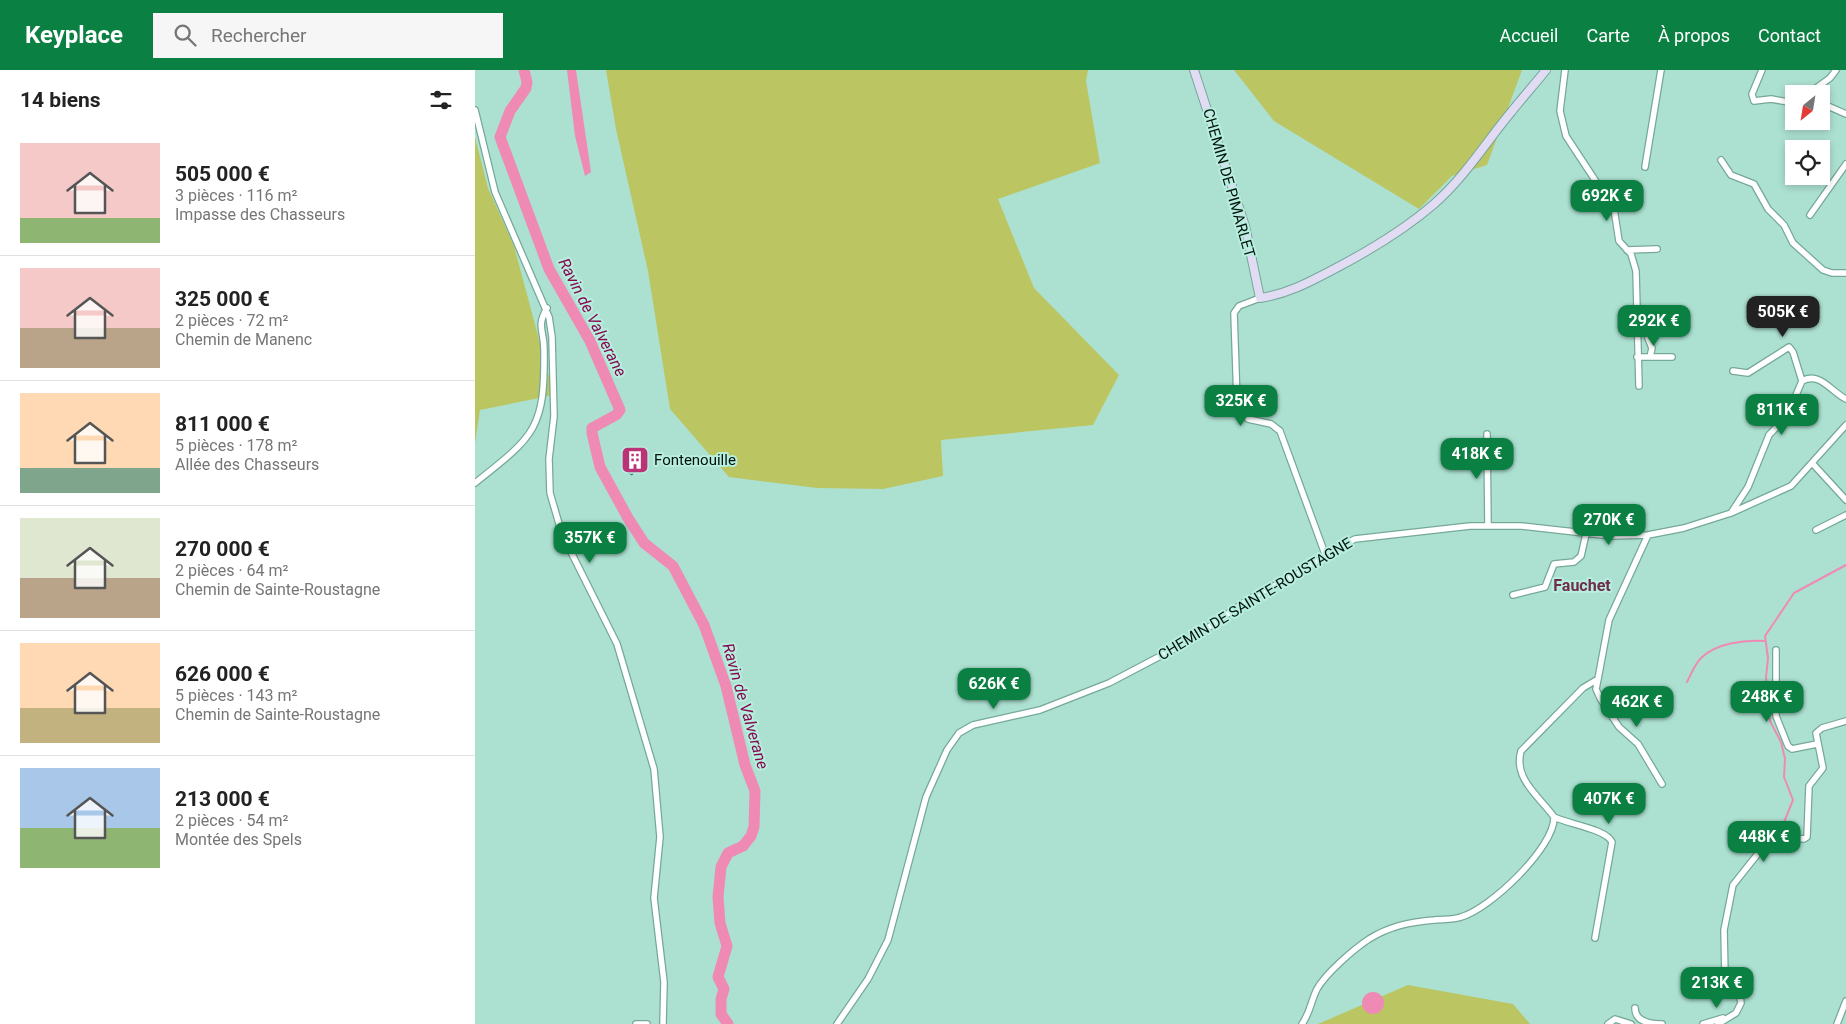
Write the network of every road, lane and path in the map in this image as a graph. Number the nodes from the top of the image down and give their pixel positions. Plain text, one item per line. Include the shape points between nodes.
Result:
1 (1194, 70) edge
2 (1546, 70) edge
3 (1565, 70) edge
4 (1661, 70) edge
5 (1763, 70) edge
6 (1836, 70) edge
7 (1821, 85) edge
8 (1785, 102) edge
9 (1830, 107) edge
10 (475, 110) edge
11 (1846, 114) edge
12 (1721, 160) dead end
13 (1846, 164) edge
14 (1645, 166) dead end
15 (1810, 215) dead end
16 (1657, 249) dead end
17 (1627, 250) junction
18 (1846, 273) edge
19 (1260, 298) junction
20 (547, 308) junction
21 (1648, 338) dead end
22 (1637, 357) junction
23 (1650, 357) junction
24 (1672, 357) dead end
25 (1733, 371) dead end
26 (1801, 381) junction
27 (1639, 386) dead end
28 (1846, 399) edge
29 (1846, 425) edge
30 (1487, 434) dead end
31 (1813, 464) junction
32 (475, 483) edge
33 (1846, 500) edge
34 (1731, 513) junction
35 (1846, 515) edge
36 (1488, 526) junction
37 (1816, 530) dead end
38 (1586, 534) junction
39 (1648, 535) junction
40 (1325, 554) junction
41 (1513, 595) dead end
42 (1776, 650) dead end
43 (1598, 679) junction
44 (1846, 721) edge
45 (1817, 744) junction
46 (1662, 784) dead end
47 (1554, 817) junction
48 (1595, 938) dead end
49 (1846, 1001) edge
50 (1635, 1008) dead end
51 (1736, 1013) junction
52 (637, 1024) edge
53 (647, 1024) edge
54 (663, 1024) edge
55 (837, 1024) edge
56 (1302, 1024) edge
57 (1608, 1024) edge
58 (1631, 1024) edge
59 (1663, 1024) edge
60 (1703, 1024) edge
61 (1717, 1024) edge
62 (1837, 1024) edge

1 - 19 street, CHEMIN DE PIMARLET via 1245,226
2 - 19 street via 1470,166 1415,220 1391,238 1324,274 1292,290
3 - 17 street via 1561,112 1566,136 1614,209 1619,241
4 - 14 street
5 - 8 street via 1752,94 1755,101 1771,99
6 - 7 street
9 - 11 street
10 - 20 street via 495,192
12 - 18 street via 1731,175 1754,184 1791,240 1819,267 1832,273
13 - 15 street
16 - 17 street
17 - 22 street via 1633,259 1637,280
19 - 40 street via 1239,306 1234,313 1239,408 1247,419 1271,424 1280,431
20 - 32 street via 540,323 544,346 544,393 540,413 521,445
20 - 54 street via 554,379 550,493 563,534 617,644 654,769 660,837 654,898 664,982
21 - 23 street via 1652,348
22 - 23 street
22 - 27 street
23 - 24 street
25 - 26 street via 1748,373 1789,348
26 - 28 street via 1809,378 1821,381
26 - 34 street via 1787,416 1769,435 1748,487
29 - 31 street, CHEMIN DE SAINTE-ROUSTAGNE
30 - 36 street
31 - 33 street
31 - 34 street, CHEMIN DE SAINTE-ROUSTAGNE via 1787,489
34 - 39 street, CHEMIN DE SAINTE-ROUSTAGNE via 1692,526
35 - 37 street
36 - 38 street, CHEMIN DE SAINTE-ROUSTAGNE via 1521,526
36 - 40 street, CHEMIN DE SAINTE-ROUSTAGNE via 1361,538
38 - 39 street, CHEMIN DE SAINTE-ROUSTAGNE
38 - 41 street via 1581,556 1574,562 1554,564 1545,587
39 - 43 street via 1609,620
40 - 55 street, CHEMIN DE SAINTE-ROUSTAGNE via 1301,572 1249,599 1189,641 1109,683 1040,710 973,725 959,733 947,750 926,797 888,940 868,979
42 - 45 street via 1776,716 1788,746 1792,749
43 - 46 street via 1596,689 1599,698 1619,727 1638,744
43 - 47 street via 1583,688 1521,751 1520,762 1527,784
44 - 45 street via 1818,729 1815,735
45 - 51 street via 1823,768 1809,786 1807,837 1772,836 1733,885 1724,936 1725,976 1741,999
47 - 48 street via 1610,838 1612,845
47 - 56 street via 1551,831 1527,865 1485,905 1461,917 1396,926 1369,939 1321,984
49 - 62 street
50 - 59 street via 1642,1021
51 - 60 street
51 - 61 street
52 - 53 street
57 - 58 street via 1615,1019

